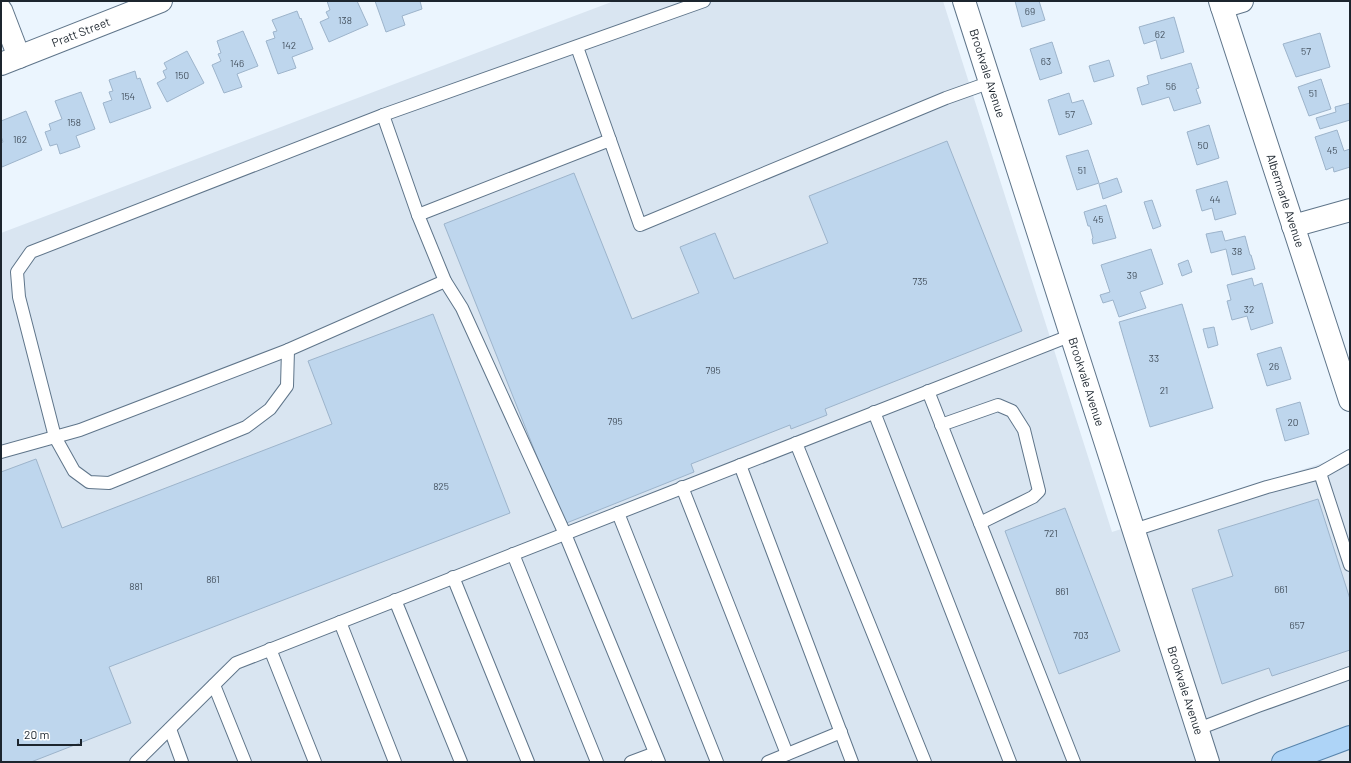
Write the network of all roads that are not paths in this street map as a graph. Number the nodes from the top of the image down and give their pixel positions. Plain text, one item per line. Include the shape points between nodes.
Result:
1 (161, 1) edge
2 (704, 1) edge
3 (964, 1) edge
4 (1242, 1) edge
5 (1221, 4) edge
6 (1, 10) edge
7 (577, 46) junction
8 (10, 60) edge
9 (991, 82) junction
10 (383, 115) junction
11 (610, 140) junction
12 (1350, 210) edge
13 (418, 215) junction
14 (1293, 226) junction
15 (445, 281) junction
16 (1072, 335) junction
17 (288, 350) junction
18 (928, 391) junction
19 (1350, 400) edge
20 (874, 412) junction
21 (941, 424) junction
22 (55, 437) junction
23 (796, 443) junction
24 (1, 452) edge
25 (1350, 456) edge
26 (740, 465) junction
27 (1320, 472) junction
28 (682, 487) junction
29 (618, 513) junction
30 (980, 523) junction
31 (1134, 530) junction
32 (565, 534) junction
33 (514, 554) junction
34 (1350, 565) edge
35 (453, 577) junction
36 (395, 600) junction
37 (340, 622) junction
38 (270, 649) junction
39 (1350, 673) edge
40 (214, 685) junction
41 (170, 729) junction
42 (1198, 729) junction
43 (841, 732) junction
44 (1350, 737) edge
45 (787, 754) junction
46 (657, 757) edge
47 (1297, 759) edge
48 (136, 762) edge
49 (182, 762) edge
50 (245, 762) edge
51 (314, 762) edge
52 (395, 762) edge
53 (461, 762) edge
54 (528, 762) edge
55 (597, 762) edge
56 (631, 762) edge
57 (717, 762) edge
58 (768, 762) edge
59 (852, 762) edge
60 (924, 762) edge
61 (1010, 762) edge
62 (1074, 762) edge
63 (1208, 762) edge

1 - 8 street, Pratt Street
2 - 7 lane
3 - 9 street, Brookvale Avenue
4 - 5 street
5 - 14 street, Albermarle Avenue
6 - 8 street
7 - 10 lane
7 - 11 lane
9 - 11 lane via 946,98 640,225
9 - 16 street, Brookvale Avenue
10 - 13 lane
10 - 22 lane via 30,252 17,272 19,297
11 - 13 lane
12 - 14 street
13 - 15 lane
14 - 19 street, Albermarle Avenue
15 - 17 lane
15 - 32 lane via 462,308
16 - 18 lane
16 - 31 street, Brookvale Avenue
17 - 22 lane via 80,430
17 - 22 lane via 287,386 270,409 246,427 109,483 89,482 74,471
18 - 20 lane
18 - 21 lane
20 - 23 lane
20 - 61 lane
21 - 30 lane
21 - 30 lane via 998,405 1012,411 1024,430 1039,491 1033,497
22 - 24 lane
23 - 26 lane
23 - 60 lane
25 - 27 lane
26 - 28 lane
26 - 43 lane
27 - 31 lane
27 - 34 lane
28 - 29 lane
28 - 45 lane
29 - 32 lane
29 - 57 lane
30 - 62 lane
31 - 42 street, Brookvale Avenue
32 - 33 lane
32 - 46 lane
33 - 35 lane
33 - 55 lane
35 - 36 lane
35 - 54 lane
36 - 37 lane
36 - 53 lane
37 - 38 lane
37 - 52 lane
38 - 40 lane via 236,663
38 - 51 lane
39 - 42 lane
40 - 41 lane
40 - 50 lane
41 - 48 lane
41 - 49 lane
42 - 63 street, Brookvale Avenue
43 - 45 lane
43 - 59 lane
44 - 47 main road
45 - 58 lane
46 - 56 lane

